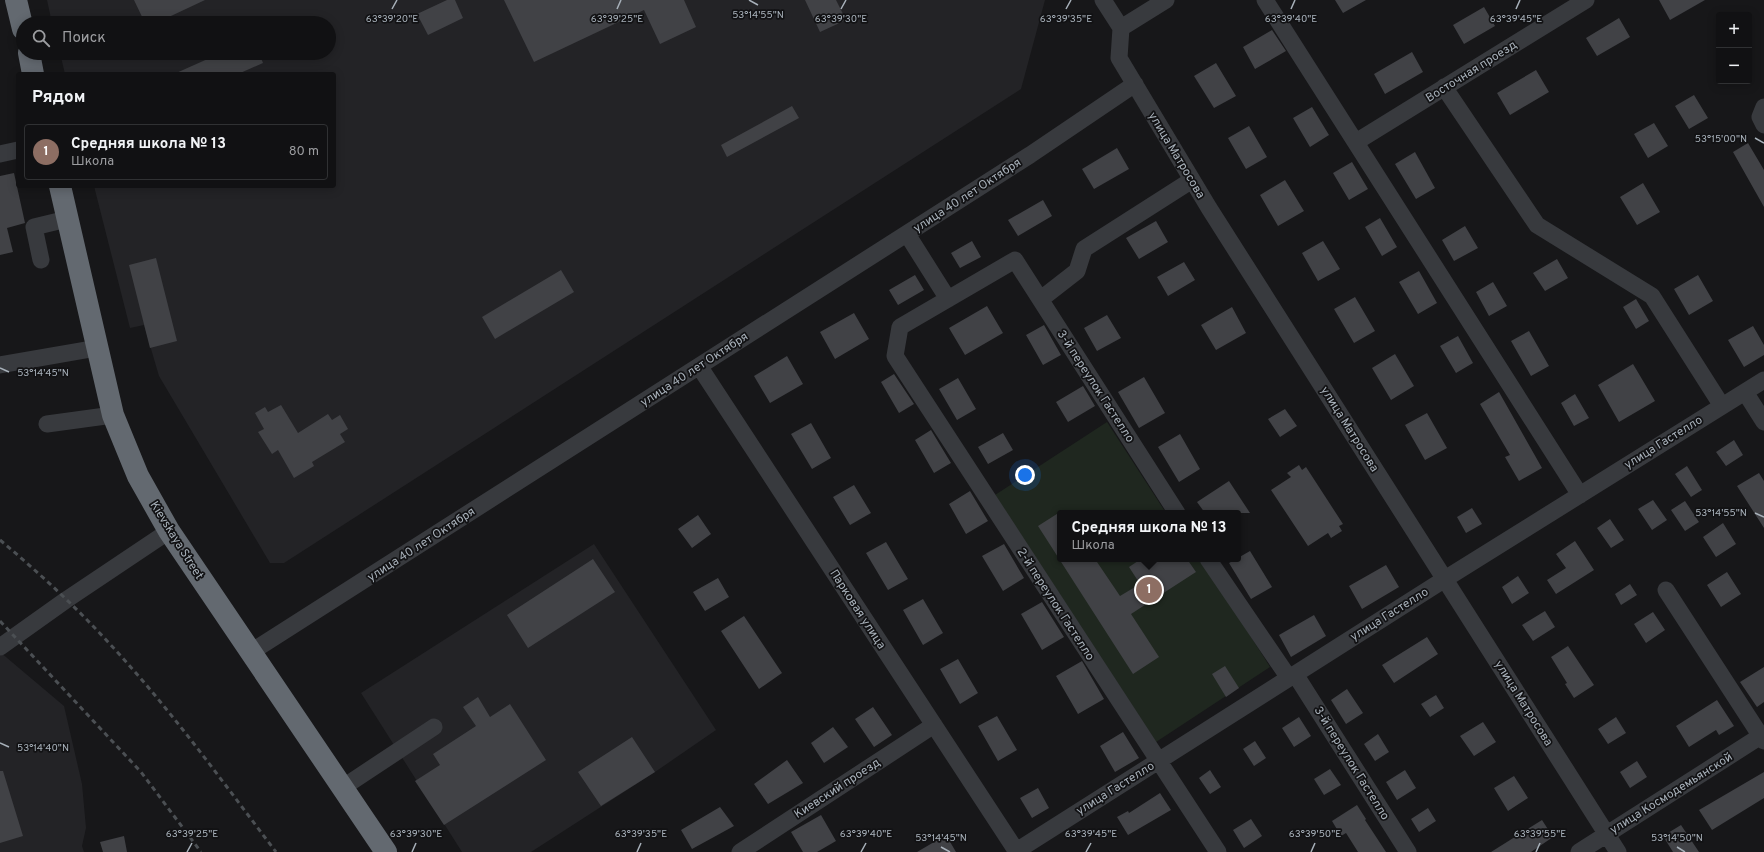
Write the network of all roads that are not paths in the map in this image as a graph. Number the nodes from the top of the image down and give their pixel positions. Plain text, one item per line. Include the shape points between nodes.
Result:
1 (16, 0) edge
2 (1103, 0) edge
3 (1166, 0) edge
4 (1265, 0) edge
5 (1586, 0) edge
6 (20, 16) edge
7 (1121, 28) junction
8 (30, 60) edge
9 (33, 72) edge
10 (1135, 84) junction
11 (1444, 87) junction
12 (1764, 107) edge
13 (1764, 124) edge
14 (1356, 142) junction
15 (16, 150) edge
16 (0, 154) edge
17 (1192, 180) junction
18 (60, 188) edge
19 (67, 219) junction
20 (907, 234) junction
21 (41, 260) dead end
22 (948, 299) junction
23 (1040, 299) junction
24 (97, 348) junction
25 (0, 365) edge
26 (699, 366) junction
27 (1764, 380) edge
28 (1745, 392) junction
29 (1722, 406) junction
30 (113, 415) junction
31 (1764, 422) edge
32 (47, 424) dead end
33 (1580, 495) junction
34 (1175, 510) edge
35 (169, 531) junction
36 (1210, 562) edge
37 (1445, 579) junction
38 (1666, 590) dead end
39 (0, 647) edge
40 (251, 652) junction
41 (1292, 676) junction
42 (934, 725) junction
43 (434, 727) dead end
44 (1763, 737) edge
45 (1159, 761) junction
46 (342, 788) junction
47 (1607, 834) junction
48 (386, 852) edge
49 (740, 852) edge
50 (1016, 852) edge
51 (1218, 852) edge
52 (1408, 852) edge
53 (1579, 852) edge
54 (1618, 852) edge

1 - 6 highway
2 - 7 street
3 - 7 street
4 - 14 street
5 - 11 street, Восточная проезд
7 - 10 street, улица Матросова via 1119,58
8 - 9 highway
10 - 17 street, улица Матросова
10 - 20 street, улица 40 лет Октября
11 - 14 street, Восточная проезд
11 - 29 street via 1537,225 1652,296
12 - 13 street via 1760,117
14 - 33 street
15 - 16 street
17 - 23 street via 1084,248 1077,271
17 - 37 street, улица Матросова
18 - 19 highway, Kievskaya Street
19 - 21 street via 34,227
19 - 24 highway, Kievskaya Street
20 - 22 street
20 - 26 street, улица 40 лет Октября
22 - 23 street, 3-й переулок Гастелло via 1015,260
22 - 45 street, 2-й переулок Гастелло via 900,327 895,356
23 - 34 street, 3-й переулок Гастелло
24 - 25 street
24 - 30 highway, Kievskaya Street
26 - 40 street, улица 40 лет Октября
26 - 42 street, Парковая улица
27 - 28 street, улица Гастелло
28 - 29 street, улица Гастелло
28 - 31 street
29 - 33 street, улица Гастелло
30 - 32 street
30 - 35 highway, Kievskaya Street via 138,476
33 - 37 street, улица Гастелло
35 - 39 street
35 - 40 highway, Kievskaya Street
36 - 41 street, 3-й переулок Гастелло
37 - 41 street, улица Гастелло
37 - 47 street, улица Матросова
38 - 44 street
40 - 46 highway, Kievskaya Street
41 - 45 street, улица Гастелло
41 - 52 street, 3-й переулок Гастелло
42 - 49 street, Киевский проезд
42 - 50 street, Парковая улица
43 - 46 street
44 - 47 street, улица Космодемьянской
45 - 50 street, улица Гастелло
45 - 51 street, 2-й переулок Гастелло
46 - 48 highway, Kievskaya Street
47 - 53 street, улица Космодемьянской
47 - 54 street, улица Матросова

